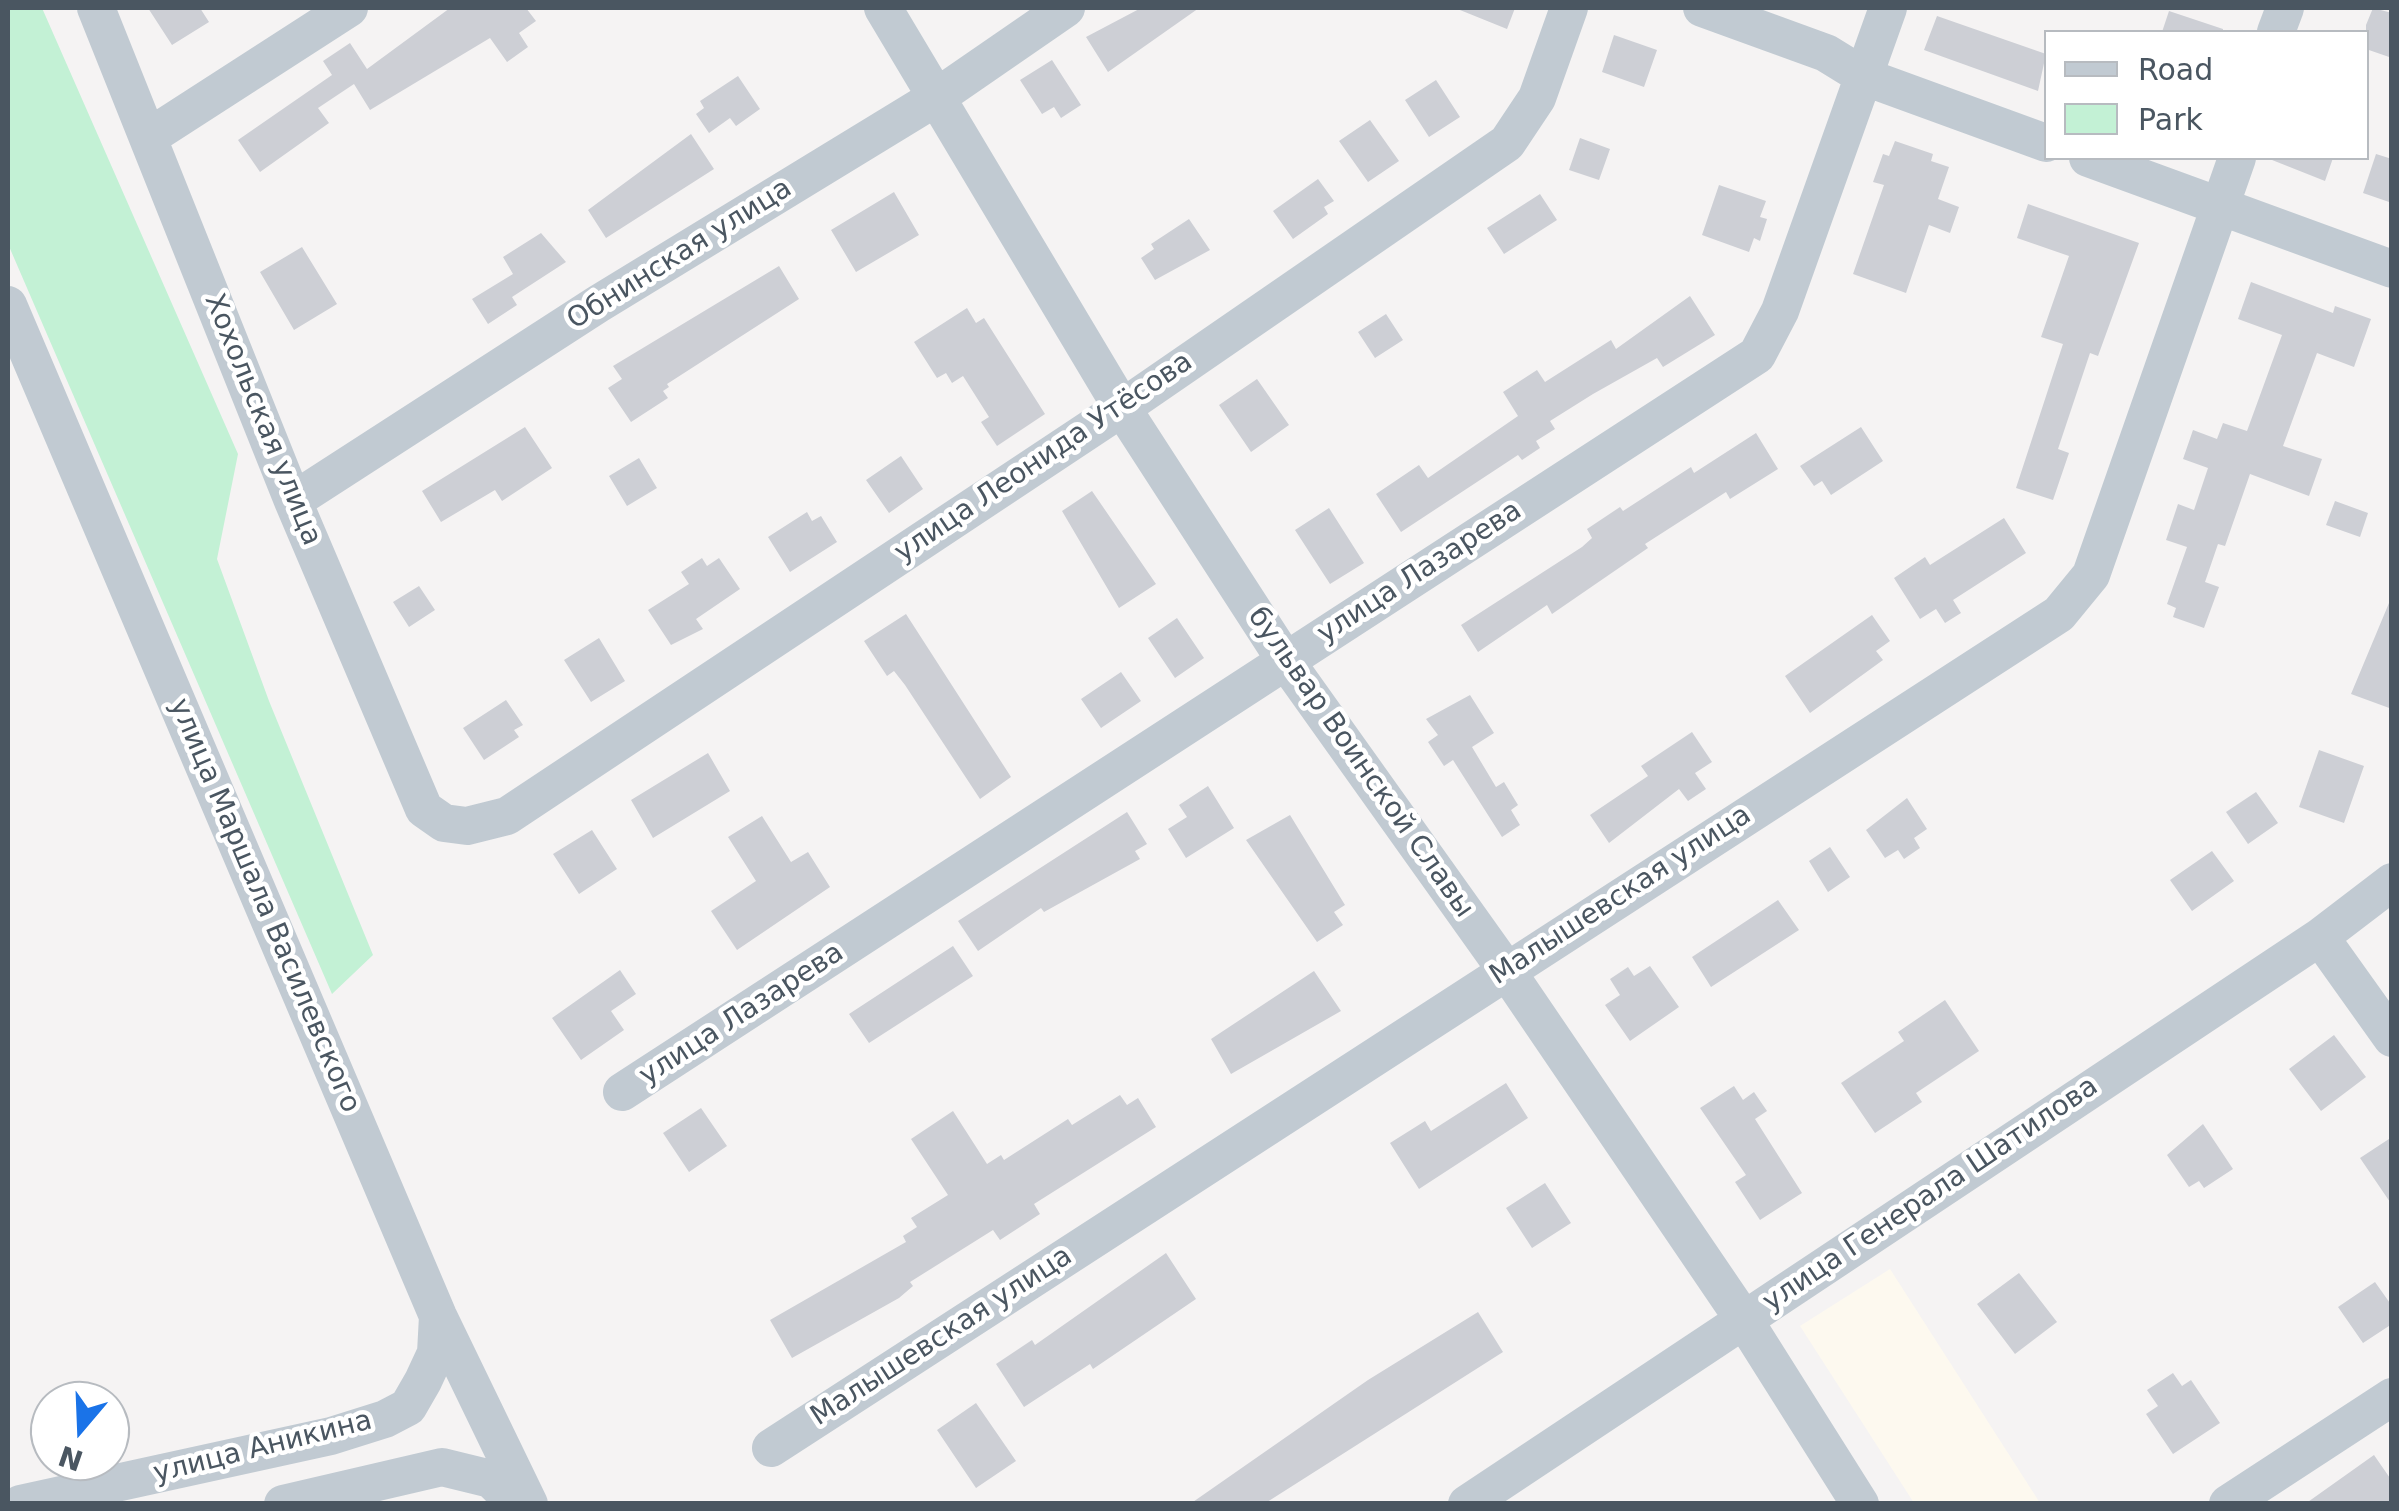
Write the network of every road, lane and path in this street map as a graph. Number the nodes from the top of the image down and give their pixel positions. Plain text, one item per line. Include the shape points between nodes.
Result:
1 (96, 8) edge
2 (349, 8) edge
3 (883, 8) edge
4 (1066, 8) edge
5 (1568, 8) edge
6 (1702, 8) edge
7 (1888, 8) edge
8 (1865, 77) junction
9 (937, 97) junction
10 (149, 137) junction
11 (2044, 141) edge
12 (2094, 160) edge
13 (2236, 160) edge
14 (2221, 206) junction
15 (2392, 269) edge
16 (8, 306) edge
17 (1122, 408) junction
18 (293, 500) junction
19 (1285, 660) junction
20 (444, 823) joint
21 (2392, 882) edge
22 (2320, 936) junction
23 (1506, 970) junction
24 (2392, 1038) edge
25 (622, 1092) dead end
26 (438, 1316) junction
27 (1744, 1320) junction
28 (2392, 1397) edge
29 (771, 1448) dead end
30 (20, 1504) edge
31 (284, 1504) edge
32 (516, 1504) edge
33 (529, 1504) edge
34 (1467, 1504) edge
35 (1860, 1504) edge
36 (2228, 1504) edge

1 - 10 street, Хохольская улица
2 - 10 street
3 - 9 street, бульвар Воинской Славы
4 - 9 street, Обнинская улица
5 - 17 street, улица Леонида Утёсова via 1537,98 1507,143
6 - 8 street via 1826,53
7 - 8 street, улица Лазарева
8 - 11 street
8 - 19 street, улица Лазарева via 1758,355
9 - 17 street, бульвар Воинской Славы
9 - 18 street, Обнинская улица
10 - 18 street, Хохольская улица
12 - 14 street
13 - 14 street, Малышевская улица
14 - 15 street
14 - 23 street, Малышевская улица via 2091,576 2059,614
16 - 26 street, улица Маршала Василевского
17 - 19 street, бульвар Воинской Славы
17 - 20 street, улица Леонида Утёсова via 507,816 466,826
18 - 20 street, Хохольская улица via 424,809
19 - 23 street, бульвар Воинской Славы
19 - 25 street, улица Лазарева
21 - 22 street, улица Генерала Шатилова
22 - 24 street
22 - 27 street, улица Генерала Шатилова
23 - 27 street, бульвар Воинской Славы
23 - 29 street, Малышевская улица
26 - 30 street, улица Аникина via 436,1353 424,1381 408,1407 385,1419
26 - 33 street, улица Маршала Василевского
27 - 34 street, улица Генерала Шатилова
27 - 35 street, бульвар Воинской Славы
28 - 36 street
31 - 32 street via 442,1467 490,1480

